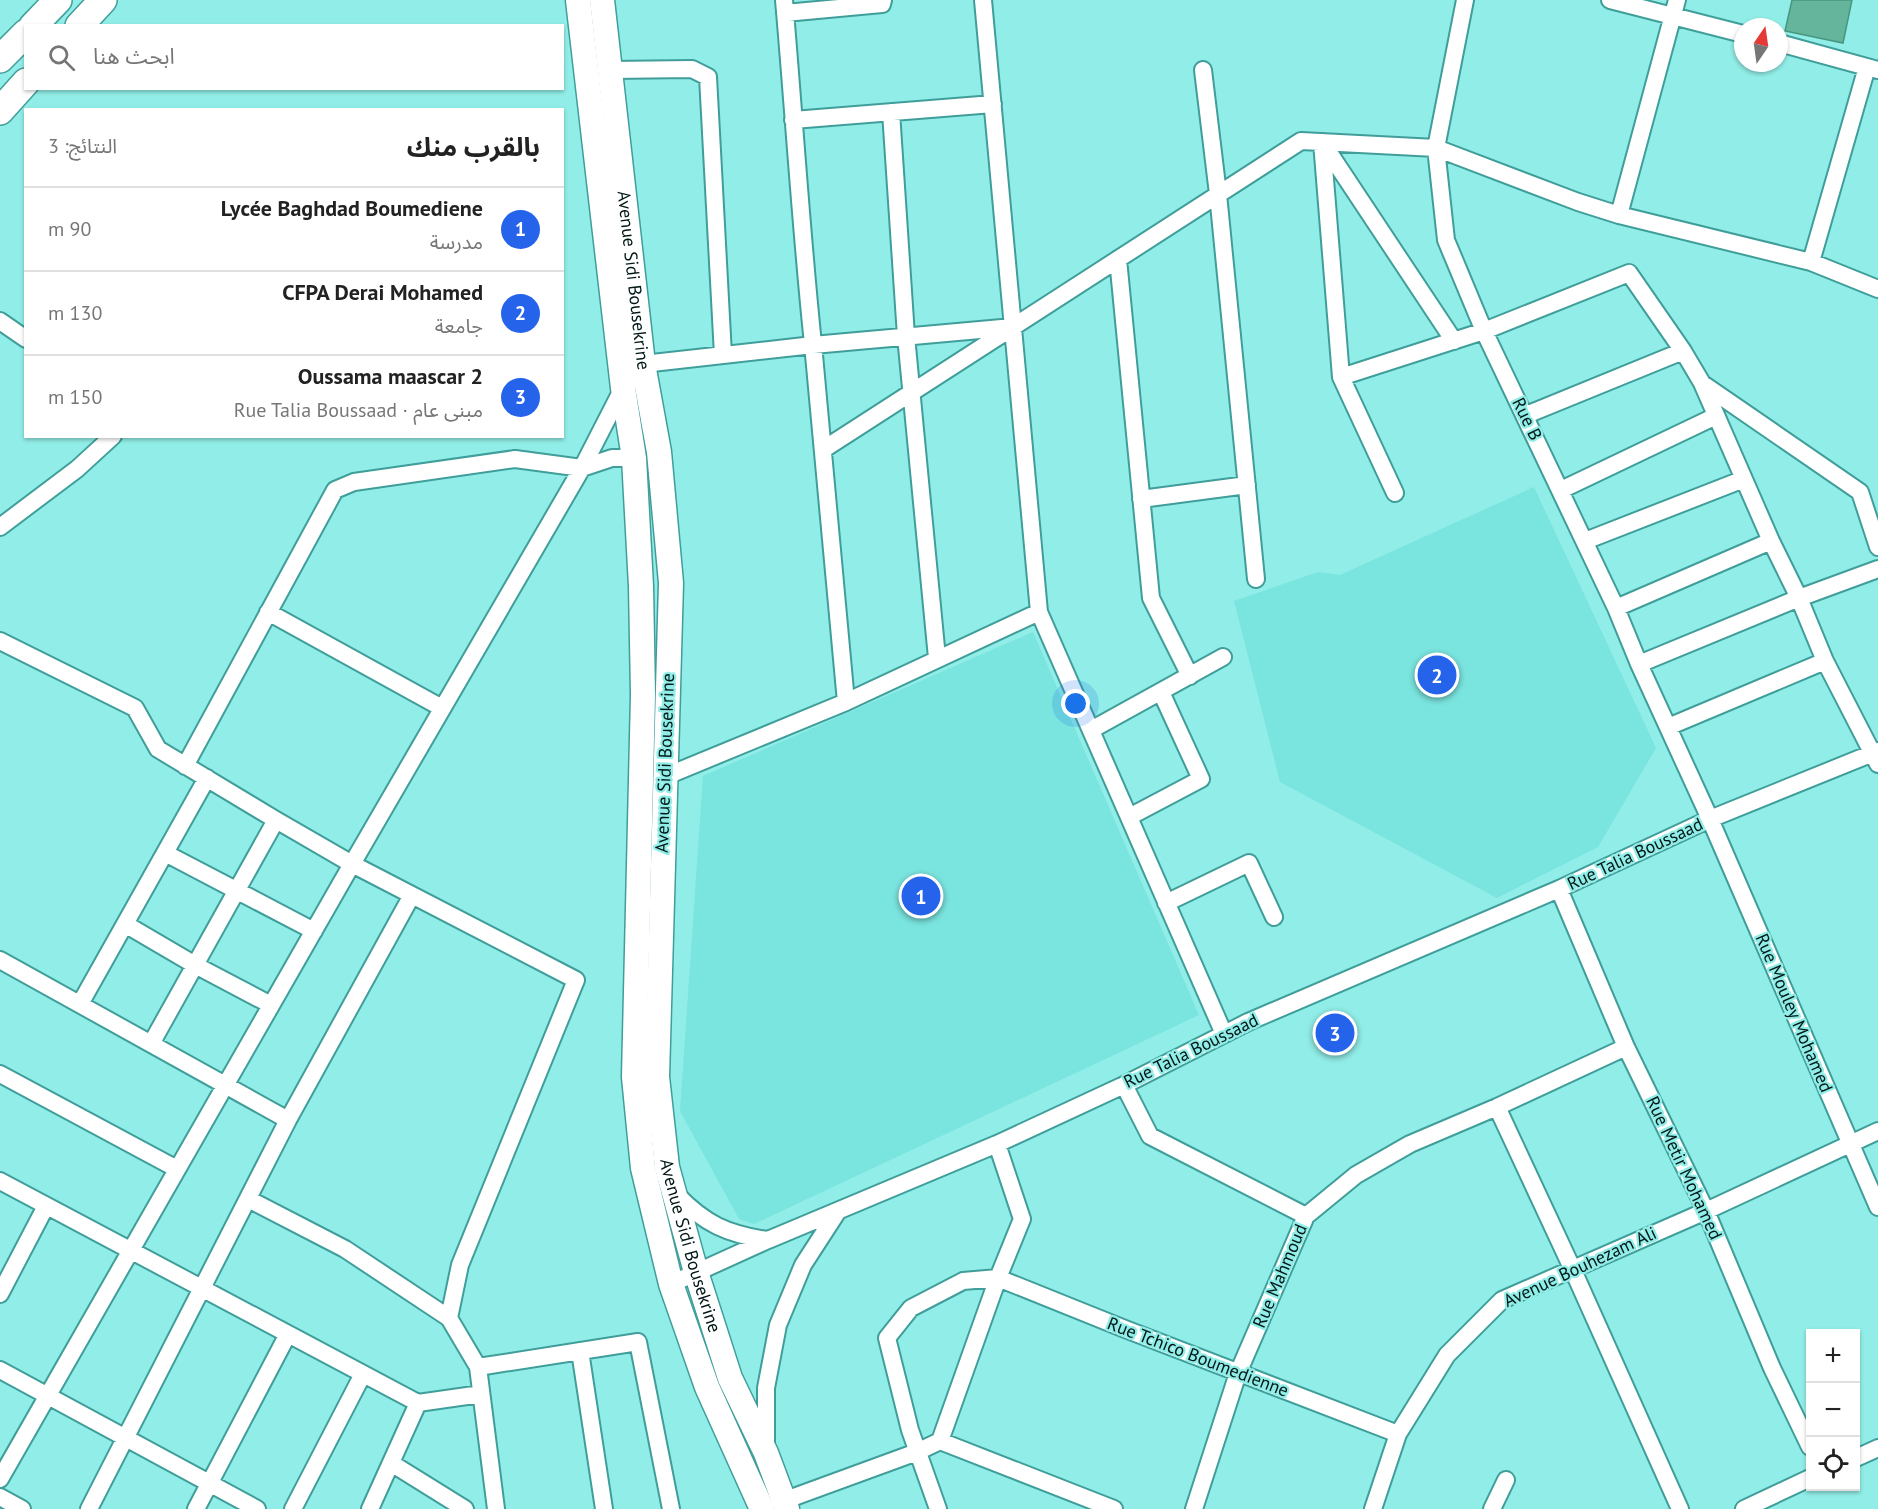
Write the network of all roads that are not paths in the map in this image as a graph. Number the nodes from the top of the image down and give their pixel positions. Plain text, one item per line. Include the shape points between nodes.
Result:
1 (58, 0) edge
2 (104, 0) edge
3 (578, 0) edge
4 (602, 0) edge
5 (883, 0) edge
6 (983, 0) edge
7 (1465, 0) edge
8 (1610, 0) edge
9 (785, 7) edge
10 (1676, 7) edge
11 (35, 24) edge
12 (81, 24) edge
13 (1734, 30) edge
14 (24, 35) edge
15 (1788, 46) edge
16 (0, 59) edge
17 (1872, 69) edge
18 (610, 70) junction
19 (1203, 70) dead end
20 (24, 84) edge
21 (993, 104) junction
22 (0, 111) edge
23 (891, 112) junction
24 (793, 120) junction
25 (1322, 142) junction
26 (1436, 147) junction
27 (1218, 194) junction
28 (1619, 214) junction
29 (1118, 259) junction
30 (1811, 262) junction
31 (1878, 289) edge
32 (0, 321) edge
33 (1013, 327) junction
34 (1484, 331) junction
35 (906, 336) junction
36 (24, 338) edge
37 (1454, 341) junction
38 (813, 345) junction
39 (1683, 351) junction
40 (723, 355) junction
41 (644, 364) junction
42 (1341, 377) junction
43 (1702, 383) junction
44 (623, 388) junction
45 (911, 391) junction
46 (1526, 415) junction
47 (1716, 416) junction
48 (110, 438) edge
49 (824, 449) junction
50 (634, 458) junction
51 (582, 468) junction
52 (1744, 479) junction
53 (1247, 485) junction
54 (1561, 490) junction
55 (1860, 492) junction
56 (1395, 493) dead end
57 (1141, 499) junction
58 (1878, 506) edge
59 (0, 527) edge
60 (1771, 541) junction
61 (1585, 542) junction
62 (1878, 547) edge
63 (1878, 569) edge
64 (1256, 579) dead end
65 (1799, 598) junction
66 (1616, 608) junction
67 (268, 612) junction
68 (1039, 612) junction
69 (0, 641) edge
70 (1224, 657) dead end
71 (937, 658) junction
72 (1826, 661) junction
73 (1639, 664) junction
74 (1190, 676) junction
75 (1161, 692) junction
76 (846, 702) junction
77 (442, 708) junction
78 (1668, 728) junction
79 (1091, 730) junction
80 (1876, 756) edge
81 (185, 766) junction
82 (664, 777) junction
83 (207, 778) junction
84 (1129, 817) junction
85 (1710, 819) junction
86 (276, 820) junction
87 (165, 853) junction
88 (352, 864) junction
89 (1559, 889) junction
90 (237, 891) junction
91 (412, 895) junction
92 (1167, 903) junction
93 (1274, 917) dead end
94 (125, 924) junction
95 (314, 931) junction
96 (0, 960) edge
97 (195, 965) junction
98 (80, 1005) junction
99 (271, 1005) junction
100 (1224, 1034) junction
101 (151, 1044) junction
102 (1626, 1047) junction
103 (0, 1074) edge
104 (1124, 1084) junction
105 (225, 1085) junction
106 (1497, 1107) junction
107 (288, 1120) junction
108 (1878, 1131) edge
109 (1850, 1142) junction
110 (997, 1144) junction
111 (177, 1169) junction
112 (0, 1181) edge
113 (674, 1192) junction
114 (248, 1199) junction
115 (46, 1206) junction
116 (1878, 1206) edge
117 (838, 1210) junction
118 (1706, 1211) junction
119 (1306, 1216) junction
120 (768, 1240) junction
121 (131, 1250) junction
122 (1572, 1268) junction
123 (696, 1272) junction
124 (998, 1278) junction
125 (671, 1284) junction
126 (202, 1288) junction
127 (0, 1294) edge
128 (449, 1318) junction
129 (288, 1334) junction
130 (580, 1351) junction
131 (478, 1367) junction
132 (0, 1370) edge
133 (1238, 1373) junction
134 (363, 1374) junction
135 (481, 1394) junction
136 (48, 1396) junction
137 (418, 1403) junction
138 (1398, 1434) junction
139 (126, 1437) junction
140 (1806, 1439) edge
141 (940, 1441) junction
142 (1878, 1448) edge
143 (917, 1452) junction
144 (766, 1453) junction
145 (1860, 1456) edge
146 (391, 1463) junction
147 (0, 1479) edge
148 (1506, 1480) dead end
149 (1806, 1480) edge
150 (210, 1483) junction
151 (0, 1497) edge
152 (777, 1506) edge
153 (22, 1509) edge
154 (89, 1509) edge
155 (196, 1509) edge
156 (257, 1509) edge
157 (293, 1509) edge
158 (370, 1509) edge
159 (465, 1509) edge
160 (496, 1509) edge
161 (604, 1509) edge
162 (671, 1509) edge
163 (938, 1509) edge
164 (1114, 1509) edge
165 (1194, 1509) edge
166 (1373, 1509) edge
167 (1492, 1509) edge
168 (1680, 1509) edge
169 (1744, 1509) edge

1 - 11 main road
2 - 12 main road
3 - 44 main road
4 - 18 main road, Avenue Sidi Bousekrine
5 - 9 street via 882,4
6 - 21 street
7 - 26 street, Rue B
8 - 10 street
9 - 24 street
10 - 13 street
10 - 28 street
14 - 16 main road
15 - 17 street
17 - 30 street
18 - 40 street via 692,69 708,77
18 - 41 main road, Avenue Sidi Bousekrine
19 - 27 street
20 - 22 main road
21 - 23 street
21 - 33 street
23 - 24 street
23 - 35 street
24 - 38 street
25 - 26 street
25 - 27 street via 1301,141
25 - 37 street
25 - 42 street
26 - 28 street
26 - 34 street, Rue B via 1446,240
27 - 29 street
27 - 53 street
28 - 30 street
29 - 33 street
29 - 57 street
30 - 31 street
32 - 36 street
33 - 35 street
33 - 45 street
33 - 68 street
34 - 37 street
34 - 39 street via 1629,273
34 - 46 street, Rue B
35 - 38 street
35 - 45 street
37 - 42 street
38 - 40 street
38 - 49 street
39 - 43 street
39 - 46 street
40 - 41 street
41 - 44 street
41 - 82 main road, Avenue Sidi Bousekrine via 659,452 671,583
42 - 56 street
43 - 47 street
43 - 55 street
44 - 50 main road
44 - 51 street
45 - 49 street
45 - 71 street
46 - 54 street, Rue B
47 - 52 street
47 - 54 street
48 - 59 street via 77,469
49 - 76 street
50 - 51 street via 612,458
50 - 125 main road via 643,695 634,1077 643,1168
51 - 67 street via 515,459 354,482 335,490
51 - 77 street
52 - 60 street
52 - 61 street
53 - 57 street
53 - 64 street
54 - 61 street, Rue B
55 - 58 street
55 - 62 street
57 - 74 street via 1151,598
60 - 65 street
60 - 66 street
61 - 66 street, Rue B
63 - 65 street
65 - 72 street
65 - 73 street
66 - 73 street, Rue B
67 - 77 street
67 - 81 street
68 - 71 street
68 - 79 street
69 - 81 street via 135,708 158,749
70 - 74 street
71 - 76 street
72 - 78 street
72 - 80 street
73 - 78 street, Rue B
74 - 75 street
75 - 79 street
75 - 84 street via 1201,779
76 - 82 street
77 - 88 street
78 - 85 street, Rue B
79 - 84 street
80 - 85 street, Rue Talia Boussaad
81 - 83 street
82 - 113 main road, Avenue Sidi Bousekrine via 657,1077 667,1167
83 - 86 street
83 - 87 street
84 - 92 street
85 - 89 street, Rue Talia Boussaad
85 - 109 street, Rue Mouley Mohamed
86 - 88 street
86 - 90 street
87 - 90 street
87 - 94 street
88 - 91 street
88 - 95 street
89 - 100 street, Rue Talia Boussaad
89 - 102 street, Rue Metir Mohamed
90 - 95 street
90 - 97 street
91 - 107 street
91 - 128 street via 576,980 460,1265
92 - 93 street via 1249,863
92 - 100 street
94 - 97 street
94 - 98 street
95 - 99 street
96 - 98 street
97 - 99 street
97 - 101 street
98 - 101 street
99 - 105 street
100 - 104 street, Rue Talia Boussaad
101 - 105 street
102 - 106 street, Rue Mahmoud
102 - 118 street, Rue Metir Mohamed
103 - 111 street
104 - 110 street, Rue Talia Boussaad
104 - 119 street via 1150,1136
105 - 107 street
105 - 111 street
106 - 119 street, Rue Mahmoud via 1401,1150 1356,1176
106 - 122 street
107 - 114 street
108 - 109 street, Avenue Bouhezam Ali
109 - 116 street, Rue Mouley Mohamed
109 - 118 street, Avenue Bouhezam Ali
110 - 117 street, Rue Talia Boussaad
110 - 124 street via 1022,1219
111 - 121 street
112 - 115 street
113 - 120 street via 693,1212 716,1227
113 - 123 main road, Avenue Sidi Bousekrine
114 - 126 street
114 - 128 street via 345,1250
115 - 121 street
115 - 127 street
117 - 120 street, Rue Talia Boussaad
117 - 144 street via 803,1265 778,1325 766,1388
118 - 122 street, Avenue Bouhezam Ali
118 - 140 street, Rue Metir Mohamed
119 - 133 street, Rue Mahmoud
120 - 123 street, Rue Talia Boussaad
121 - 126 street
121 - 136 street
122 - 138 street, Avenue Bouhezam Ali via 1502,1300 1447,1355
122 - 168 street
123 - 125 street, Rue Talia Boussaad
123 - 144 main road, Avenue Sidi Bousekrine via 730,1378
124 - 133 street, Rue Tchico Boumedienne
124 - 141 street
124 - 143 street via 963,1281 912,1308 887,1338
125 - 152 main road via 708,1387
126 - 129 street
126 - 139 street
128 - 131 street
129 - 134 street
129 - 150 street
130 - 131 street
130 - 161 street
130 - 162 street via 638,1342
131 - 135 street
132 - 136 street
133 - 138 street, Rue Tchico Boumedienne
133 - 165 street, Rue Mahmoud
134 - 137 street
134 - 157 street
135 - 137 street
135 - 160 street
136 - 139 street
136 - 147 street
137 - 146 street
138 - 166 street, Avenue Bouhezam Ali
139 - 150 street
139 - 154 street
141 - 143 street
141 - 164 street
142 - 145 street
143 - 152 street
143 - 163 street
144 - 152 main road, Avenue Sidi Bousekrine
146 - 158 street
146 - 159 street
148 - 167 street
149 - 169 street
150 - 155 street
150 - 156 street
151 - 153 street

